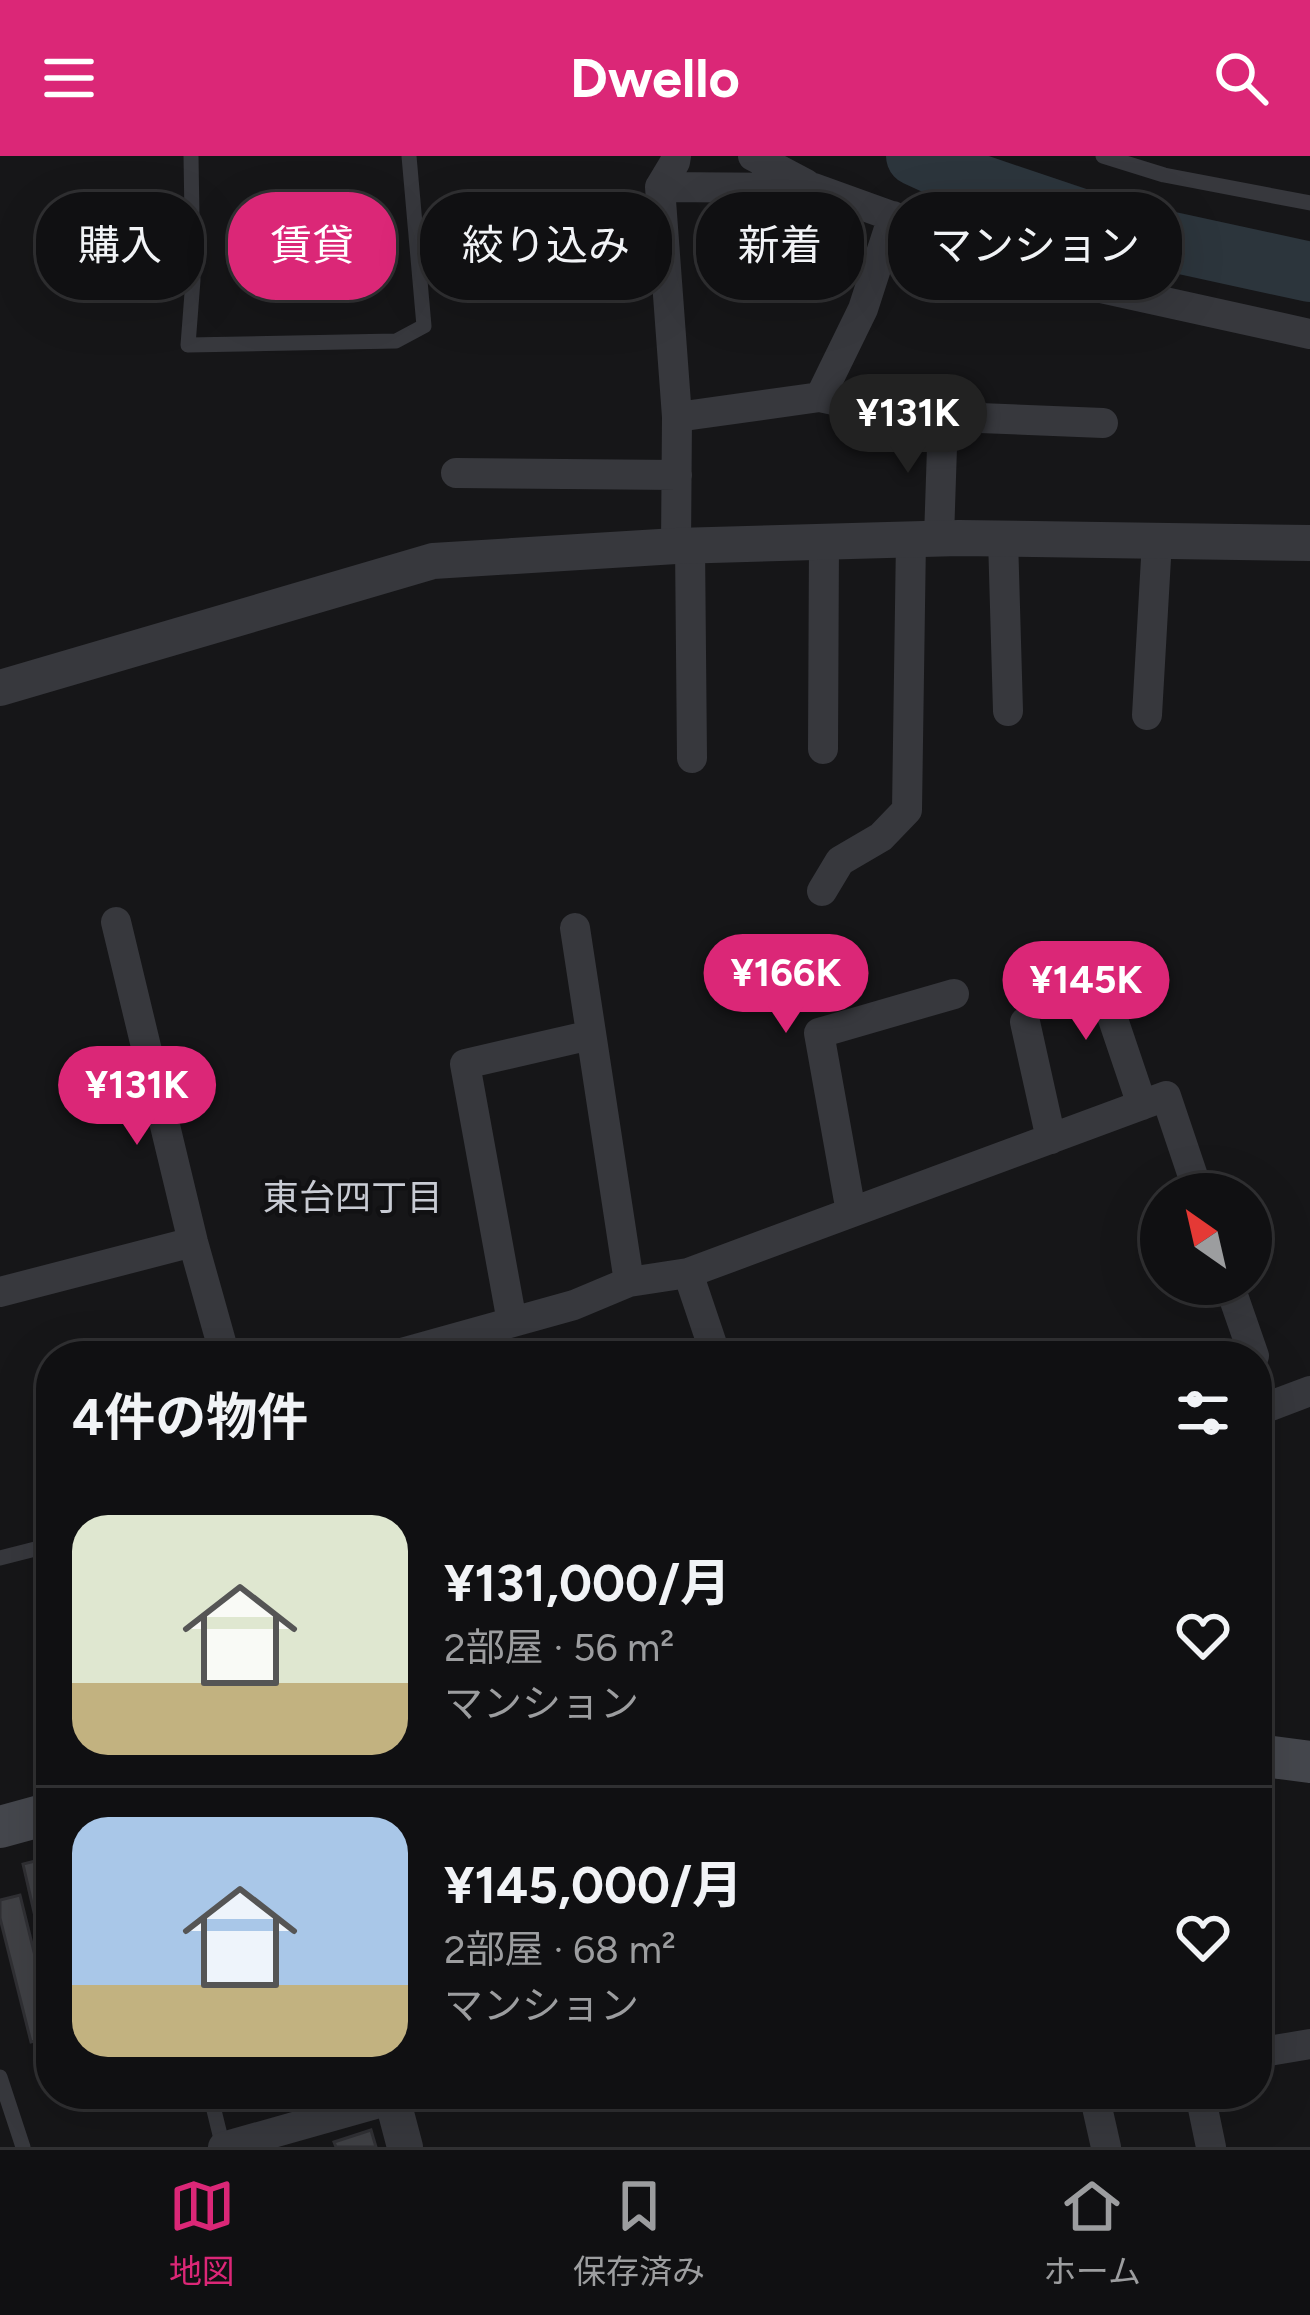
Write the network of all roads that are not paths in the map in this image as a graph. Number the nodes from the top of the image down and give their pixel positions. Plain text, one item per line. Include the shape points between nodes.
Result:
1 (191, 156) edge
2 (409, 156) edge
3 (676, 156) edge
4 (753, 156) edge
5 (1102, 156) edge
6 (660, 188) junction
7 (814, 188) junction
8 (1310, 202) edge
9 (888, 215) edge
10 (888, 232) edge
11 (1156, 300) edge
12 (1310, 334) edge
13 (820, 397) junction
14 (677, 416) junction
15 (943, 417) junction
16 (1103, 424) dead end
17 (456, 473) dead end
18 (677, 475) junction
19 (1003, 538) junction
20 (925, 539) junction
21 (1157, 541) junction
22 (824, 542) junction
23 (1310, 543) edge
24 (683, 546) junction
25 (0, 688) edge
26 (1008, 711) dead end
27 (1148, 715) dead end
28 (823, 749) dead end
29 (692, 758) dead end
30 (822, 891) dead end
31 (116, 922) dead end
32 (575, 928) dead end
33 (1093, 960) dead end
34 (954, 994) dead end
35 (1025, 1022) dead end
36 (591, 1035) junction
37 (1142, 1106) junction
38 (1051, 1139) junction
39 (1192, 1173) edge
40 (851, 1212) junction
41 (194, 1242) junction
42 (688, 1273) junction
43 (628, 1282) junction
44 (0, 1292) edge
45 (1236, 1305) edge
46 (512, 1322) junction
47 (221, 1341) edge
48 (444, 1341) edge
49 (711, 1341) edge
50 (1249, 1341) edge
51 (1310, 1391) edge
52 (1272, 1405) edge
53 (36, 1549) edge
54 (0, 1558) edge
55 (1272, 1758) edge
56 (1310, 1762) edge
57 (36, 1818) edge
58 (0, 1827) edge
59 (1310, 2044) edge
60 (1272, 2050) edge
61 (0, 2077) edge
62 (213, 2109) edge
63 (349, 2109) edge
64 (395, 2109) edge
65 (1097, 2109) edge
66 (1203, 2109) edge
67 (23, 2147) edge
68 (223, 2147) edge
69 (405, 2147) edge
70 (1106, 2147) edge
71 (1210, 2147) edge

1 - 2 lane via 188,345 396,341 424,326
3 - 6 street
4 - 7 street
5 - 8 lane
6 - 7 street
6 - 14 street
7 - 9 street
10 - 13 street
11 - 12 street
13 - 14 street
13 - 15 street
14 - 18 street
15 - 16 street
15 - 20 street
17 - 18 street
18 - 24 street
19 - 20 street
19 - 21 street
19 - 26 street
20 - 22 street
20 - 30 street via 907,810 881,837 840,860
21 - 23 street
21 - 27 street
22 - 24 street
22 - 28 street
24 - 25 street via 434,561
24 - 29 street
31 - 41 street
32 - 36 street
33 - 37 street
34 - 40 street via 819,1033
35 - 38 street
36 - 43 street
36 - 46 street via 465,1064
37 - 38 street
37 - 39 street via 1166,1096
38 - 40 street
40 - 42 street
41 - 44 street
41 - 47 street
42 - 43 street
42 - 49 street
43 - 46 street
45 - 50 street
46 - 48 street
51 - 52 street
53 - 54 lane
55 - 56 main road
57 - 58 main road
59 - 60 street
61 - 67 lane
62 - 68 lane
63 - 68 street
64 - 69 street
65 - 70 street
66 - 71 street

